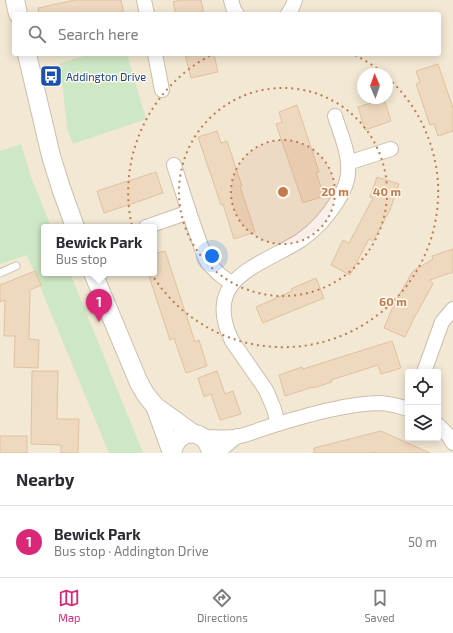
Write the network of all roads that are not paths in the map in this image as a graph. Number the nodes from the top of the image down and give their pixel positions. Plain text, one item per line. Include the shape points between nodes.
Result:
1 (15, 0) edge
2 (144, 0) edge
3 (231, 0) edge
4 (295, 0) edge
5 (18, 12) edge
6 (147, 12) edge
7 (236, 12) edge
8 (289, 12) edge
9 (27, 56) edge
10 (155, 56) edge
11 (162, 90) dead end
12 (335, 116) dead end
13 (391, 149) dead end
14 (348, 163) junction
15 (174, 165) dead end
16 (189, 212) junction
17 (74, 224) edge
18 (155, 224) edge
19 (16, 266) dead end
20 (0, 273) edge
21 (94, 276) edge
22 (232, 284) junction
23 (453, 309) edge
24 (425, 369) edge
25 (155, 406) junction
26 (405, 408) edge
27 (278, 424) junction
28 (441, 428) edge
29 (237, 436) junction
30 (202, 441) edge
31 (453, 444) edge
32 (172, 453) edge
33 (217, 453) edge

1 - 5 street
2 - 6 street
3 - 7 street
4 - 8 street
9 - 17 street via 51,156
10 - 11 street
12 - 14 street
13 - 14 street
14 - 22 street via 344,190 322,223 301,240 250,268
15 - 16 street
16 - 18 street
16 - 22 street via 208,263
19 - 20 lane
21 - 25 street via 139,383
22 - 27 street via 224,306 228,332 266,390
23 - 24 street via 442,322
25 - 30 street
25 - 32 street
26 - 27 street via 383,403 350,406
27 - 29 street
28 - 31 street
29 - 30 street
29 - 33 street
30 - 32 street via 186,434 176,442

